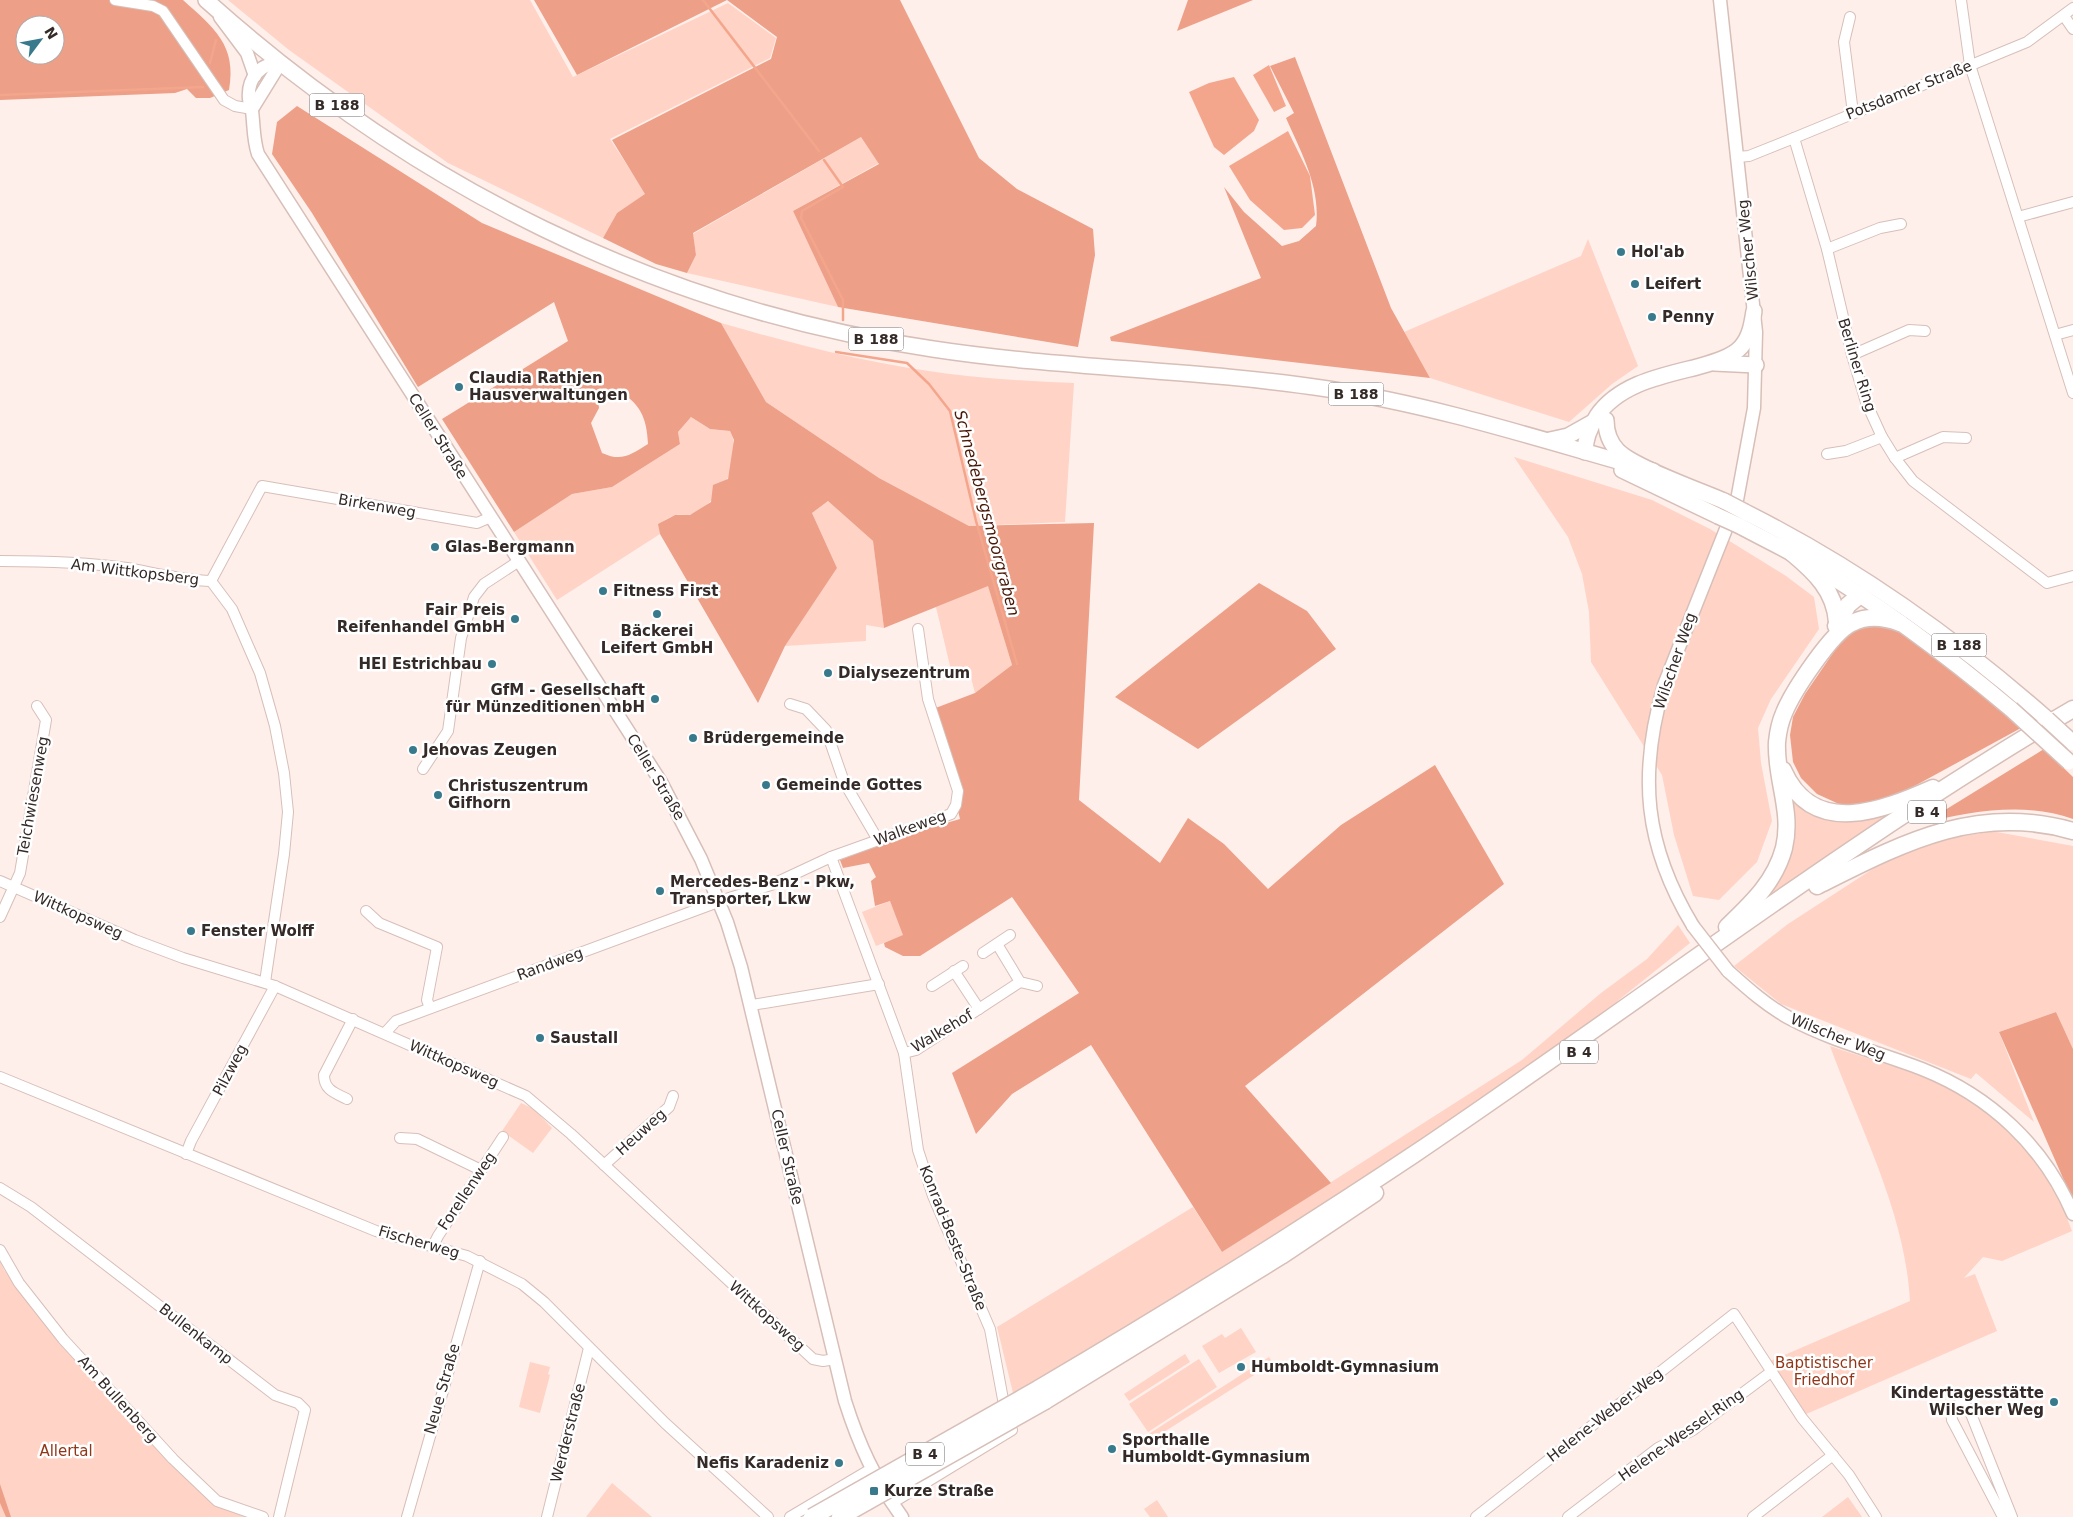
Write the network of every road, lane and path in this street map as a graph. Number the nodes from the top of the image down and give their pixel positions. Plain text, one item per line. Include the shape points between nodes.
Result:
1 (115, 0) edge
2 (1720, 0) edge
3 (1961, 0) edge
4 (207, 2) edge
5 (2073, 8) edge
6 (2064, 16) junction
7 (1850, 17) dead end
8 (2073, 29) edge
9 (281, 62) junction
10 (1970, 65) junction
11 (254, 76) junction
12 (252, 108) junction
13 (1853, 113) junction
14 (1794, 138) junction
15 (1738, 157) junction
16 (2073, 202) edge
17 (2018, 217) junction
18 (1901, 224) dead end
19 (1827, 249) junction
20 (1754, 311) junction
21 (2073, 330) edge
22 (1925, 331) dead end
23 (2055, 335) junction
24 (1852, 355) junction
25 (1728, 356) junction
26 (1756, 360) junction
27 (1710, 363) junction
28 (2073, 393) edge
29 (1600, 420) junction
30 (1882, 436) junction
31 (1966, 438) dead end
32 (1549, 440) junction
33 (1585, 452) junction
34 (1827, 454) dead end
35 (1895, 458) junction
36 (1653, 471) junction
37 (1734, 514) junction
38 (484, 521) junction
39 (1792, 553) junction
40 (0, 561) edge
41 (519, 561) junction
42 (1859, 576) junction
43 (2073, 576) edge
44 (211, 581) junction
45 (1888, 594) junction
46 (1863, 595) junction
47 (1900, 623) junction
48 (918, 629) dead end
49 (1838, 629) junction
50 (790, 704) dead end
51 (37, 706) dead end
52 (2073, 709) edge
53 (2071, 722) edge
54 (2073, 743) edge
55 (1777, 754) junction
56 (2071, 764) edge
57 (1978, 767) junction
58 (423, 769) dead end
59 (2073, 831) edge
60 (878, 840) junction
61 (831, 857) junction
62 (0, 881) edge
63 (13, 886) junction
64 (1817, 886) junction
65 (719, 902) junction
66 (366, 911) dead end
67 (0, 918) edge
68 (1010, 936) dead end
69 (997, 944) junction
70 (983, 953) dead end
71 (1688, 963) junction
72 (265, 982) junction
73 (1020, 982) junction
74 (879, 984) junction
75 (275, 986) junction
76 (932, 986) dead end
77 (1037, 986) dead end
78 (752, 1005) junction
79 (430, 1008) junction
80 (979, 1009) junction
81 (353, 1019) junction
82 (385, 1033) junction
83 (904, 1053) junction
84 (0, 1077) edge
85 (674, 1096) dead end
86 (347, 1099) dead end
87 (503, 1137) dead end
88 (400, 1138) dead end
89 (186, 1154) junction
90 (604, 1165) junction
91 (481, 1170) junction
92 (0, 1188) edge
93 (2073, 1214) edge
94 (433, 1246) junction
95 (0, 1250) edge
96 (1277, 1251) junction
97 (480, 1261) junction
98 (589, 1348) junction
99 (835, 1359) junction
100 (1771, 1372) junction
101 (1042, 1395) junction
102 (1833, 1455) junction
103 (871, 1469) junction
104 (892, 1503) junction
105 (263, 1517) edge
106 (279, 1517) edge
107 (407, 1517) edge
108 (547, 1517) edge
109 (768, 1517) edge
110 (790, 1517) edge
111 (812, 1517) edge
112 (840, 1517) edge
113 (902, 1517) edge
114 (1476, 1517) edge
115 (1568, 1517) edge
116 (1753, 1517) edge
117 (1876, 1517) edge
118 (2003, 1517) edge
119 (2012, 1517) edge

1 - 12 street via 153,6 163,11 220,95 235,106
2 - 15 street, Wilscher Weg
3 - 10 street
4 - 9 main road, B 188
4 - 11 street via 246,53
5 - 6 street, Potsdamer Straße
6 - 8 street
6 - 10 street, Potsdamer Straße via 2027,42
7 - 13 street via 1844,42
9 - 11 street via 269,63
9 - 12 street
9 - 32 main road, B 188 via 393,145 499,208 593,253 752,310 932,349 1055,363 1226,376 1329,389 1444,412
10 - 13 street, Potsdamer Straße
10 - 17 street
11 - 12 street, Celler Straße via 249,100
12 - 38 street, Celler Straße via 252,132 258,154
13 - 14 street, Potsdamer Straße
14 - 15 street, Potsdamer Straße via 1749,156
14 - 19 street, Berliner Ring
15 - 20 street, Wilscher Weg
16 - 17 street
17 - 23 street
18 - 19 street via 1880,228
19 - 24 street, Berliner Ring
20 - 25 main road via 1746,339
20 - 26 street, Wilscher Weg
21 - 23 street
22 - 24 street via 1909,330
23 - 28 street
24 - 30 street, Berliner Ring via 1866,402
25 - 26 main road via 1741,353
25 - 27 main road
26 - 27 main road
26 - 37 street, Wilscher Weg via 1754,408
27 - 29 main road via 1624,390 1607,404
29 - 32 main road via 1568,436
29 - 33 main road via 1587,438
29 - 36 main road via 1619,453
30 - 34 street via 1846,451
30 - 35 street, Berliner Ring
31 - 35 street via 1942,437
32 - 33 main road, B 188
33 - 36 main road, B 188
33 - 37 main road, B 188, bridge via 1718,516
35 - 43 street, Berliner Ring via 1913,480 2047,583
36 - 37 main road, B 188
37 - 39 main road, B 188
37 - 42 main road, B 188
37 - 93 street, Wilscher Weg, bridge via 1656,711 1649,800 1656,845 1670,888 1692,926 1728,970 1761,1000 1823,1034 1939,1076 1980,1100 2012,1125 2058,1184
38 - 41 street, Celler Straße
38 - 44 street, Birkenweg via 262,486
39 - 46 main road, B 188
39 - 49 highway via 1814,572 1829,591 1834,601
40 - 44 street, Am Wittkopsberg via 67,562
41 - 58 street via 484,584 467,612 448,731
41 - 65 street, Celler Straße via 661,782 690,835
42 - 45 main road, B 188
42 - 46 main road
44 - 72 street, Am Wittkopsberg via 232,609 260,673 284,773 288,812 285,846
45 - 46 main road, B 188
45 - 54 main road, B 188, bridge via 1959,645
46 - 47 main road, B 188
46 - 49 highway
47 - 49 highway via 1884,618 1867,618
47 - 56 main road, B 188, bridge via 2011,709
48 - 60 street, Walkeweg via 928,699 958,791 956,805 951,814
49 - 55 highway via 1784,713 1778,733
50 - 60 street via 806,709 826,730 844,782
51 - 63 street, Teichwiesenweg via 46,720 20,873
52 - 57 highway, B 4
53 - 64 highway, B 4
55 - 57 highway via 1785,776 1800,795 1822,809 1844,814 1886,808
55 - 71 highway via 1787,822 1778,866 1760,894
57 - 71 highway, B 4
59 - 64 highway via 2027,822 1965,825 1904,844
60 - 61 street, Walkeweg
61 - 65 street, Walkeweg via 772,884
61 - 74 street, Konrad-Beste-Straße
62 - 63 street, Wittkopsweg
63 - 67 street
63 - 72 street, Wittkopsweg via 182,958
64 - 96 highway, B 4
65 - 78 street, Celler Straße
65 - 79 street, Randweg
66 - 79 street via 379,923 437,947 426,1000
68 - 69 street
69 - 70 street
69 - 73 street
71 - 96 highway, B 4
72 - 75 street, Wittkopsweg
73 - 77 street
73 - 80 street, Walkehof
74 - 78 street
74 - 83 street, Konrad-Beste-Straße
75 - 81 street, Wittkopsweg
75 - 89 street, Pilzweg
76 - 80 street, Walkehof via 959,968
78 - 99 street, Celler Straße
79 - 82 street, Randweg via 396,1021
80 - 83 street, Walkehof via 916,1050
81 - 82 street, Wittkopsweg
81 - 86 street via 324,1075 328,1089
82 - 90 street, Wittkopsweg via 526,1096
83 - 104 street, Konrad-Beste-Straße via 918,1150 933,1196 990,1329 1007,1421 1012,1430
84 - 89 street, Fischerweg
85 - 90 street, Heuweg via 669,1107
87 - 91 street, Forellenweg
88 - 91 street via 417,1139
89 - 94 street, Fischerweg via 376,1231
90 - 99 street, Wittkopsweg via 813,1358 822,1361
91 - 94 street, Forellenweg
92 - 106 street, Bullenkamp via 31,1207 275,1395 298,1403 305,1410
94 - 97 street, Fischerweg
95 - 105 street, Am Bullenberg via 18,1283 63,1339 173,1459 217,1501
96 - 101 highway, B 4
97 - 98 street, Fischerweg via 522,1284
97 - 107 street, Neue Straße
98 - 108 street, Werderstraße
98 - 109 street, Fischerweg
99 - 103 street, Celler Straße via 853,1426
100 - 102 street via 1802,1418
100 - 114 street, Helene-Weber-Weg via 1734,1314
100 - 115 street, Helene-Wessel-Ring via 1693,1430 1658,1448
101 - 111 highway, B 4, bridge
101 - 112 highway, B 4, bridge
102 - 116 street
102 - 117 street
103 - 104 street, Celler Straße
103 - 110 street
104 - 113 street, Celler Straße
118 - 119 street via 1952,1420 1951,1409 1961,1403 1969,1409

